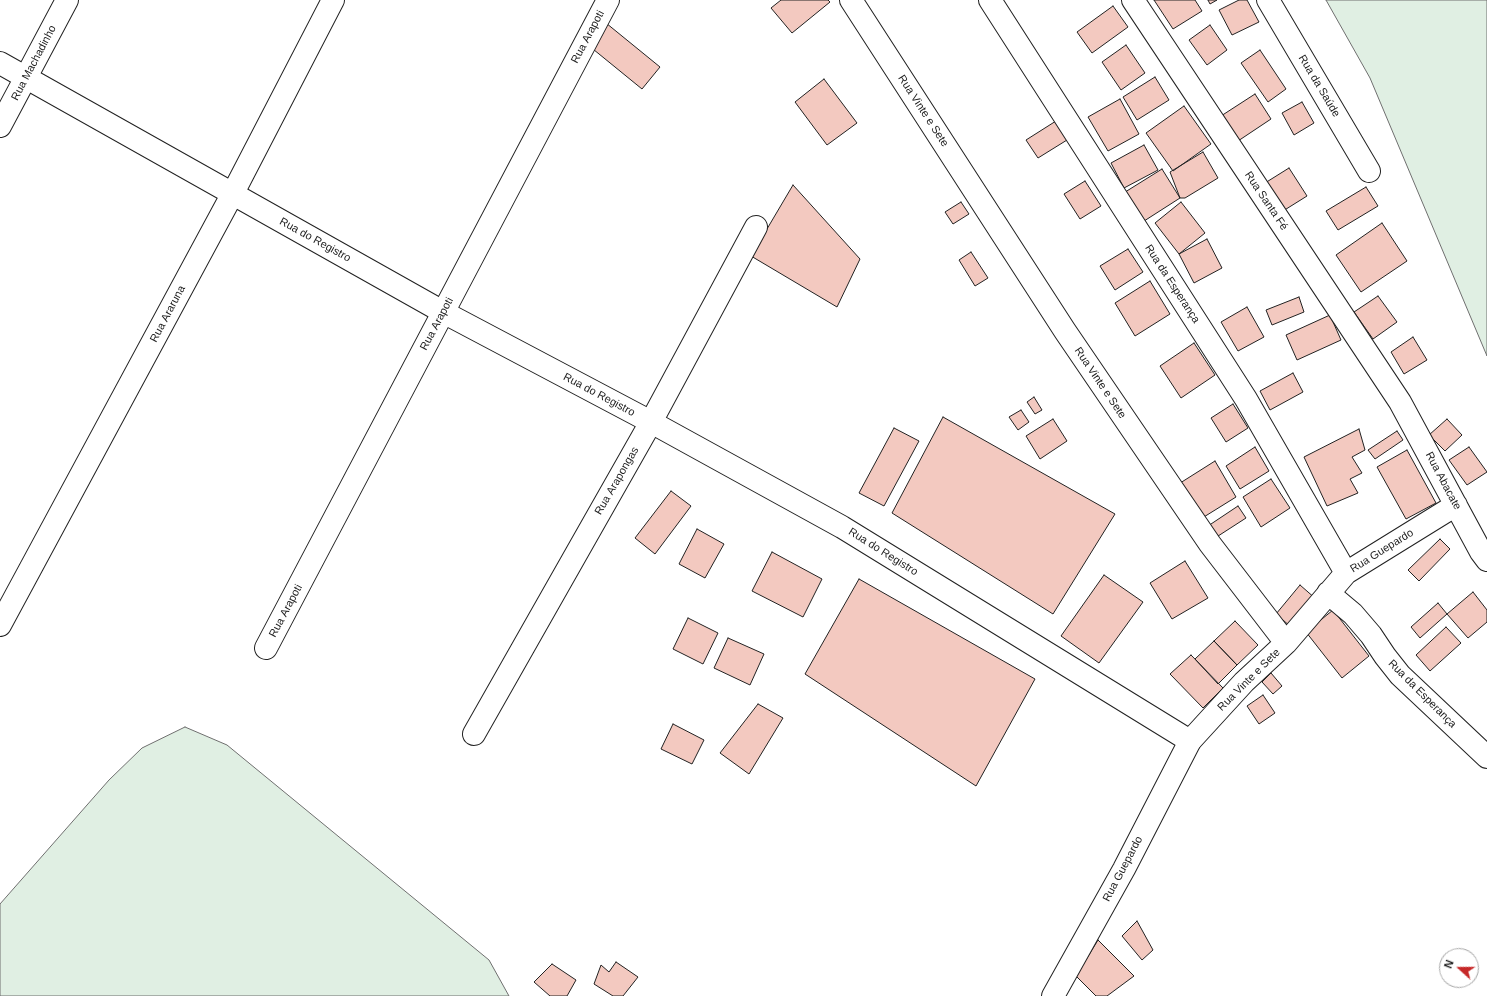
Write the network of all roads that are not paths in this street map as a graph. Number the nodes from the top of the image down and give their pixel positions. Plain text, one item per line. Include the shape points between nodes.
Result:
1 (67, 0) edge
2 (333, 0) edge
3 (608, 0) edge
4 (851, 0) edge
5 (990, 0) edge
6 (1133, 0) edge
7 (1268, 0) edge
8 (0, 63) edge
9 (26, 77) junction
10 (0, 126) edge
11 (1369, 171) dead end
12 (233, 193) junction
13 (756, 227) dead end
14 (444, 312) junction
15 (1400, 402) joint
16 (651, 422) junction
17 (1456, 505) junction
18 (1487, 560) edge
19 (1346, 573) junction
20 (1328, 593) junction
21 (0, 625) edge
22 (1286, 643) junction
23 (266, 648) dead end
24 (474, 734) dead end
25 (1190, 741) junction
26 (1487, 757) edge
27 (1056, 995) edge

1 - 9 street, Rua Machadinho
2 - 12 street, Rua Araruna
3 - 14 street, Rua Arapoti
4 - 22 street, Rua Vinte e Sete via 1065,330 1210,544
5 - 19 street, Rua da Esperança via 1246,400
6 - 15 street, Rua Santa Fé
7 - 11 street, Rua da Saúde
8 - 9 street, Rua do Registro
9 - 10 street, Rua Machadinho
9 - 12 street, Rua do Registro
12 - 14 street, Rua do Registro
12 - 21 street, Rua Araruna
13 - 16 street, Rua Arapongas
14 - 16 street, Rua do Registro
14 - 23 street, Rua Arapoti
15 - 17 street, Rua Abacate
16 - 24 street, Rua Arapongas
16 - 25 street, Rua do Registro via 842,527
17 - 18 street, Rua Abacate
17 - 19 street, Rua Guepardo
19 - 20 street, Rua Guepardo
20 - 22 street, Rua Guepardo
20 - 26 street, Rua da Esperança via 1353,614 1400,675
22 - 25 street, Rua Vinte e Sete via 1244,682
25 - 27 street, Rua Guepardo

